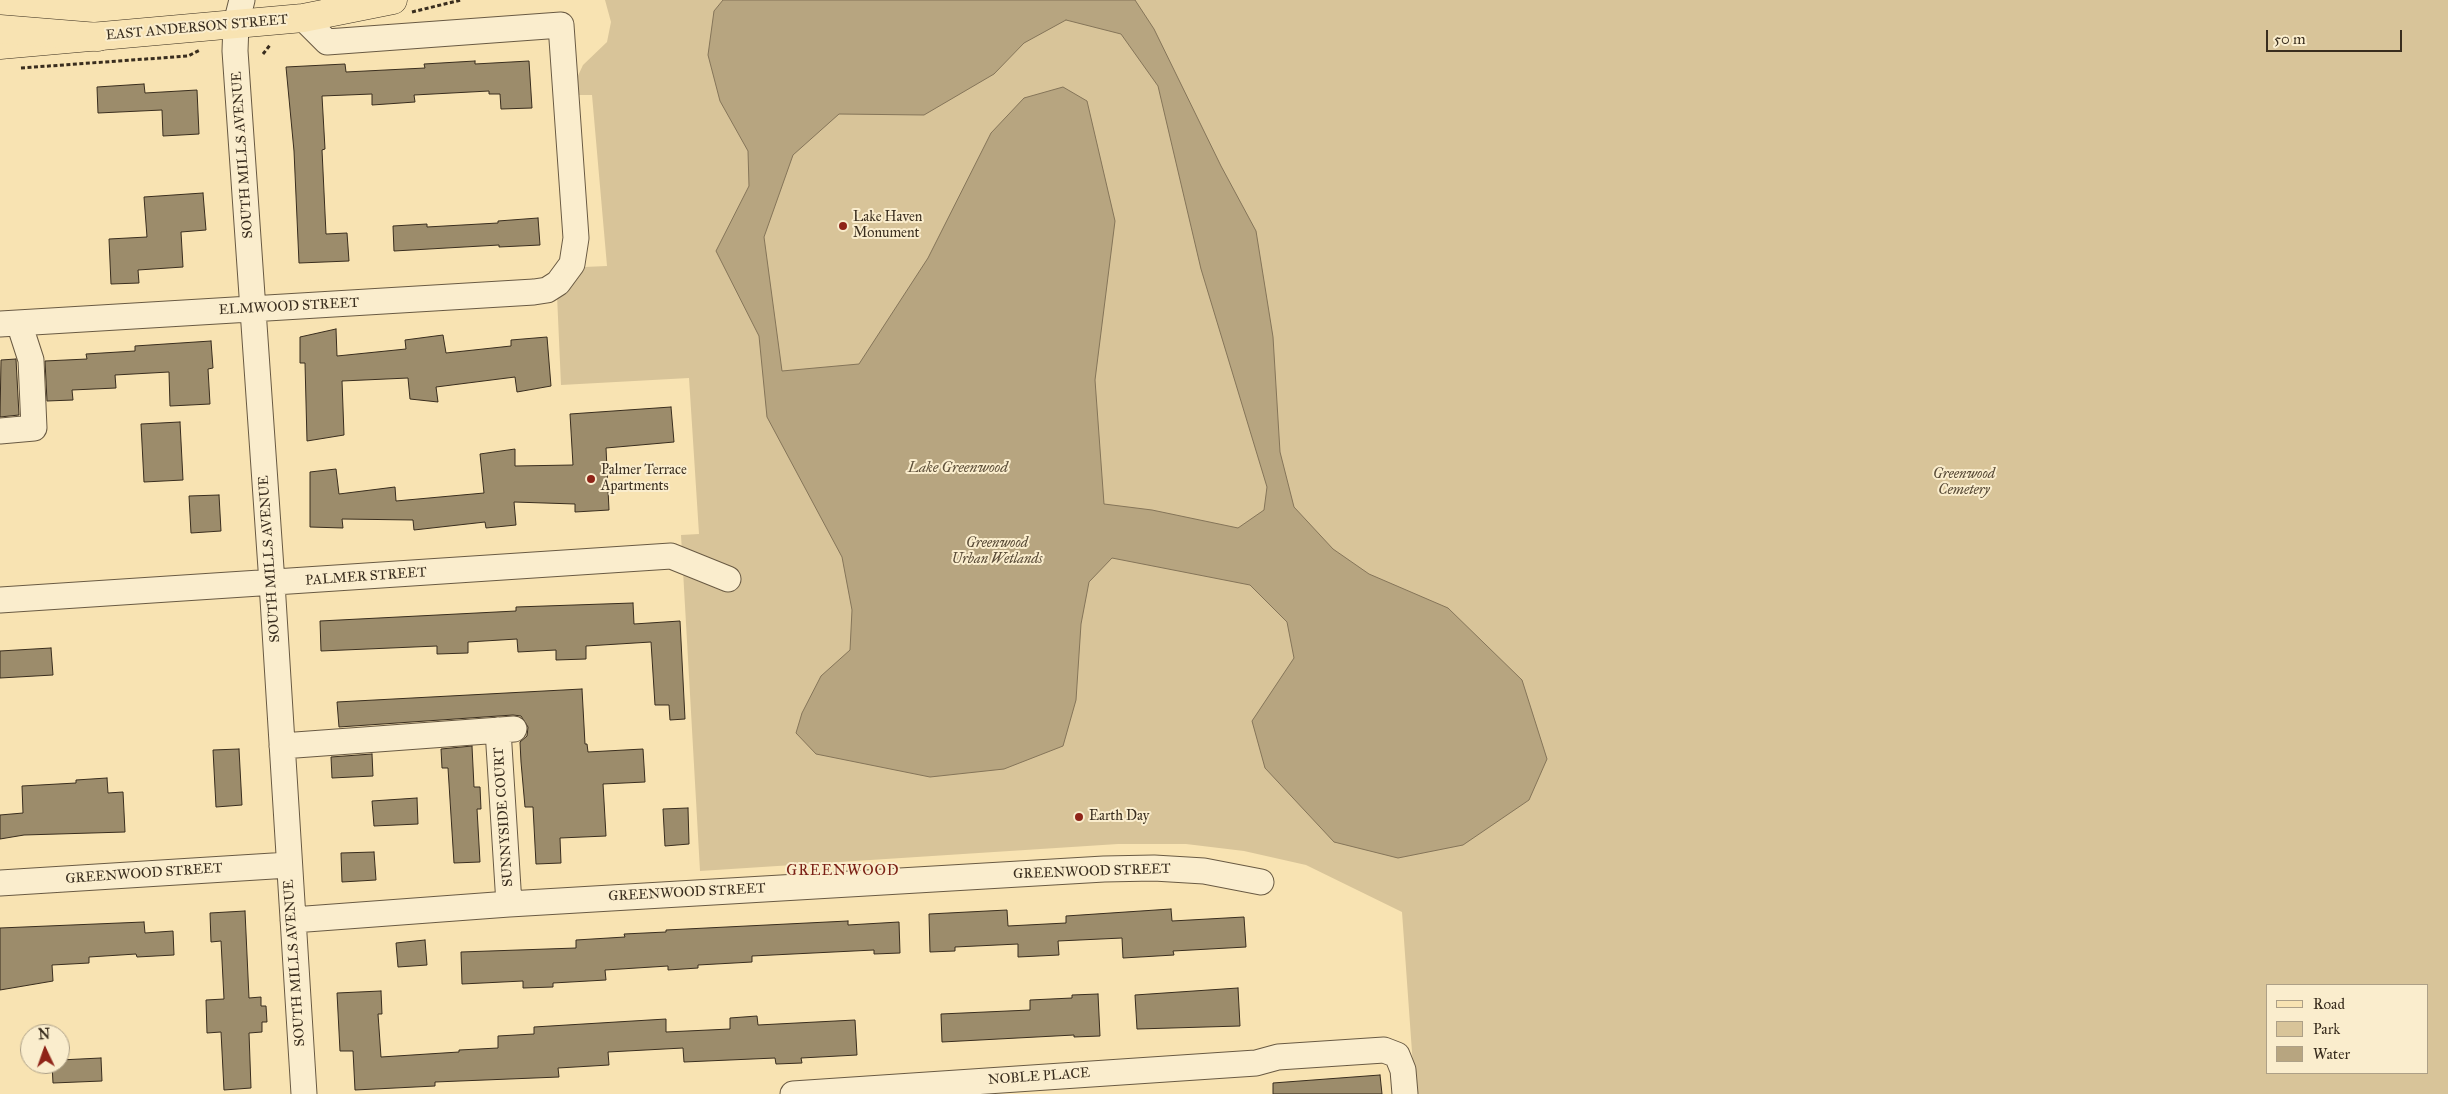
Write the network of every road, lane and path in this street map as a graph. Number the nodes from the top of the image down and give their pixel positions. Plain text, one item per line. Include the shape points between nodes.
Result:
1 (393, 0) edge
2 (236, 8) edge
3 (303, 18) junction
4 (0, 29) edge
5 (98, 37) junction
6 (0, 45) edge
7 (203, 47) dead end
8 (16, 68) dead end
9 (254, 309) junction
10 (10, 323) edge
11 (0, 431) edge
12 (728, 579) dead end
13 (272, 583) junction
14 (0, 600) edge
15 (282, 746) junction
16 (289, 865) junction
17 (1261, 882) dead end
18 (0, 883) edge
19 (509, 904) junction
20 (292, 920) junction
21 (304, 1094) edge
22 (793, 1094) edge
23 (1405, 1094) edge

1 - 3 main road, EAST ANDERSON STREET
2 - 3 main road, EAST ANDERSON STREET
2 - 5 main road, EAST ANDERSON STREET
2 - 9 street, SOUTH MILLS AVENUE via 235,51
3 - 9 street, ELMWOOD STREET via 327,42 561,25 576,238 574,258 570,270 548,290
4 - 5 main road
5 - 6 main road, EAST ANDERSON STREET
7 - 8 path via 188,56
9 - 10 street, ELMWOOD STREET
9 - 13 street, SOUTH MILLS AVENUE
10 - 11 street via 31,360 34,428
12 - 13 street, PALMER STREET via 671,556
13 - 14 street, PALMER STREET
13 - 15 street, SOUTH MILLS AVENUE
15 - 16 street, SOUTH MILLS AVENUE
15 - 19 street, SUNNYSIDE COURT via 506,729
16 - 18 street, GREENWOOD STREET
16 - 20 street, SOUTH MILLS AVENUE
17 - 19 street, GREENWOOD STREET via 1204,871 1113,869
19 - 20 street, GREENWOOD STREET
20 - 21 street, SOUTH MILLS AVENUE
22 - 23 street, NOBLE PLACE via 1256,1063 1278,1058 1384,1050 1397,1056 1403,1070

